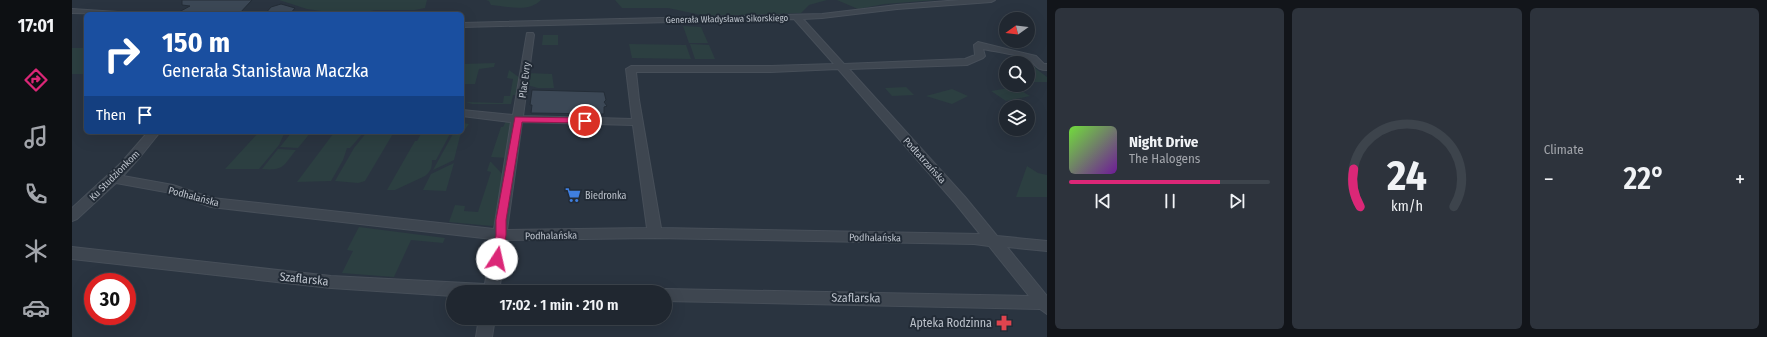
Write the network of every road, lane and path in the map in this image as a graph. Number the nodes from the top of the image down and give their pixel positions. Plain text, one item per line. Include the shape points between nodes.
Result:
1 (991, 0) edge
2 (72, 11) edge
3 (87, 12) edge
4 (797, 17) junction
5 (464, 25) edge
6 (530, 36) dead end
7 (839, 66) junction
8 (1047, 67) edge
9 (464, 113) edge
10 (518, 119) junction
11 (638, 122) junction
12 (152, 134) edge
13 (113, 178) junction
14 (72, 216) edge
15 (655, 233) junction
16 (501, 235) junction
17 (994, 240) junction
18 (1047, 246) edge
19 (72, 253) edge
20 (492, 285) edge
21 (446, 289) edge
22 (672, 295) edge
23 (1046, 304) edge
24 (486, 325) edge
25 (484, 337) edge

1 - 4 street, Generała Władysława Sikorskiego
2 - 3 street
4 - 5 street, Generała Władysława Sikorskiego
4 - 7 street, Podtatrzańska
6 - 10 street, Plac Evry
7 - 8 street via 967,62 980,56 978,46 1033,58 1042,67
7 - 11 street via 771,69 631,69
7 - 17 street, Podtatrzańska
9 - 10 street
10 - 11 street
10 - 16 street, Plac Evry via 501,220
11 - 15 street
12 - 13 street, Ku Studzionkom
13 - 14 street, Ku Studzionkom
13 - 16 street, Podhalańska via 173,189 212,202
15 - 16 street, Podhalańska
15 - 17 street, Podhalańska
16 - 20 street, Plac Evry
17 - 18 street, Podhalańska
17 - 23 street, Podtatrzańska
19 - 21 street, Szaflarska via 331,282
22 - 23 street, Szaflarska
24 - 25 street

